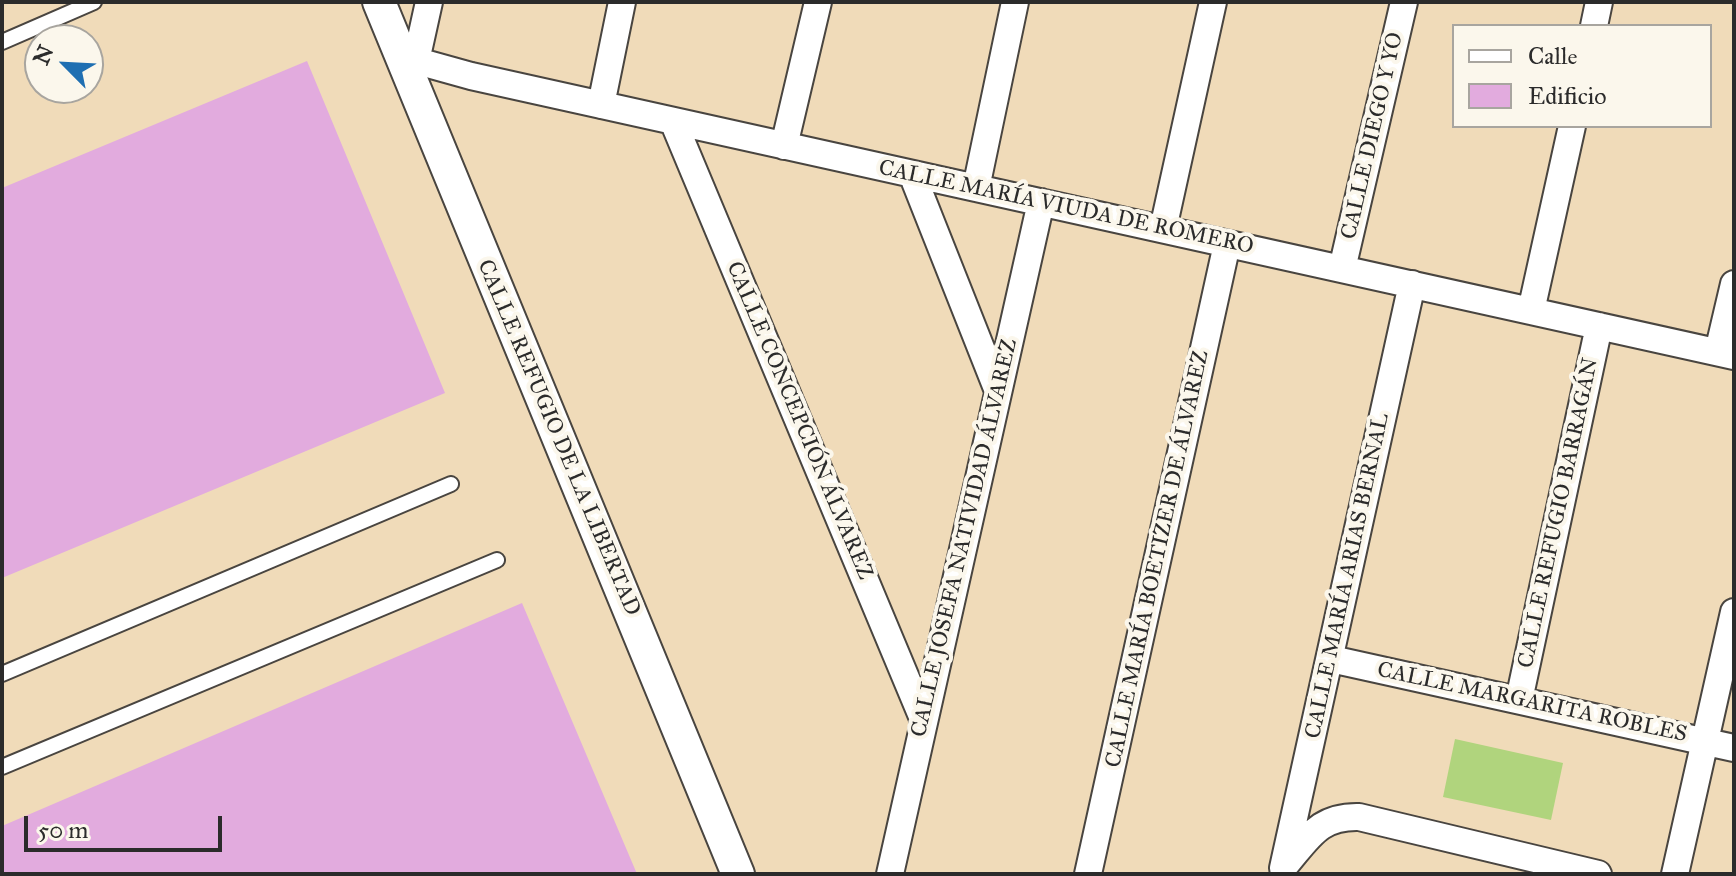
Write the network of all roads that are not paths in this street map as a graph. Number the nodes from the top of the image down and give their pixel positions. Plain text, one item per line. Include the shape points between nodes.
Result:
1 (94, 2) edge
2 (379, 2) edge
3 (429, 2) edge
4 (622, 2) edge
5 (818, 2) edge
6 (1015, 2) edge
7 (1213, 2) edge
8 (1404, 2) edge
9 (1599, 2) edge
10 (1594, 24) edge
11 (2, 42) edge
12 (408, 59) junction
13 (601, 105) junction
14 (673, 121) junction
15 (1572, 128) edge
16 (784, 146) junction
17 (912, 174) junction
18 (976, 188) junction
19 (1041, 202) junction
20 (1163, 229) junction
21 (1227, 244) junction
22 (1342, 269) junction
23 (1412, 284) junction
24 (1734, 284) edge
25 (1531, 311) junction
26 (1599, 326) junction
27 (1726, 354) edge
28 (998, 391) junction
29 (451, 484) dead end
30 (497, 560) dead end
31 (1734, 612) edge
32 (1331, 659) junction
33 (2, 674) edge
34 (1519, 700) junction
35 (924, 721) junction
36 (1706, 742) junction
37 (1734, 748) edge
38 (2, 767) edge
39 (1280, 871) edge
40 (739, 874) edge
41 (890, 874) edge
42 (1088, 874) edge
43 (1598, 874) edge
44 (1675, 874) edge

1 - 11 lane
2 - 12 street, CALLE REFUGIO DE LA LIBERTAD
3 - 12 street
4 - 13 street
5 - 16 street
6 - 18 street
7 - 20 street
8 - 22 street, CALLE DIEGO Y YO
9 - 10 street
12 - 13 street, CALLE MARÍA VIUDA DE ROMERO
12 - 40 street, CALLE REFUGIO DE LA LIBERTAD
13 - 14 street, CALLE MARÍA VIUDA DE ROMERO
14 - 16 street, CALLE MARÍA VIUDA DE ROMERO
14 - 35 street, CALLE CONCEPCIÓN ÁLVAREZ
15 - 25 street
16 - 17 street, CALLE MARÍA VIUDA DE ROMERO
17 - 18 street, CALLE MARÍA VIUDA DE ROMERO
17 - 28 street
18 - 19 street, CALLE MARÍA VIUDA DE ROMERO
19 - 20 street, CALLE MARÍA VIUDA DE ROMERO
19 - 28 street, CALLE JOSEFA NATIVIDAD ÁLVAREZ
20 - 21 street, CALLE MARÍA VIUDA DE ROMERO
21 - 22 street, CALLE MARÍA VIUDA DE ROMERO
21 - 42 street, CALLE MARÍA BOETIZER DE ÁLVAREZ
22 - 23 street, CALLE MARÍA VIUDA DE ROMERO
23 - 25 street, CALLE MARÍA VIUDA DE ROMERO
23 - 32 street, CALLE MARÍA ARIAS BERNAL
24 - 27 street
25 - 26 street, CALLE MARÍA VIUDA DE ROMERO
26 - 27 street, CALLE MARÍA VIUDA DE ROMERO
26 - 34 street, CALLE REFUGIO BARRAGÁN
28 - 35 street, CALLE JOSEFA NATIVIDAD ÁLVAREZ
29 - 33 lane
30 - 38 lane
31 - 36 street
32 - 34 street, CALLE MARGARITA ROBLES
32 - 39 street, CALLE MARÍA ARIAS BERNAL
34 - 36 street, CALLE MARGARITA ROBLES
35 - 41 street, CALLE JOSEFA NATIVIDAD ÁLVAREZ
36 - 37 street, CALLE MARGARITA ROBLES
36 - 44 street
39 - 43 street via 1323,824 1349,817

